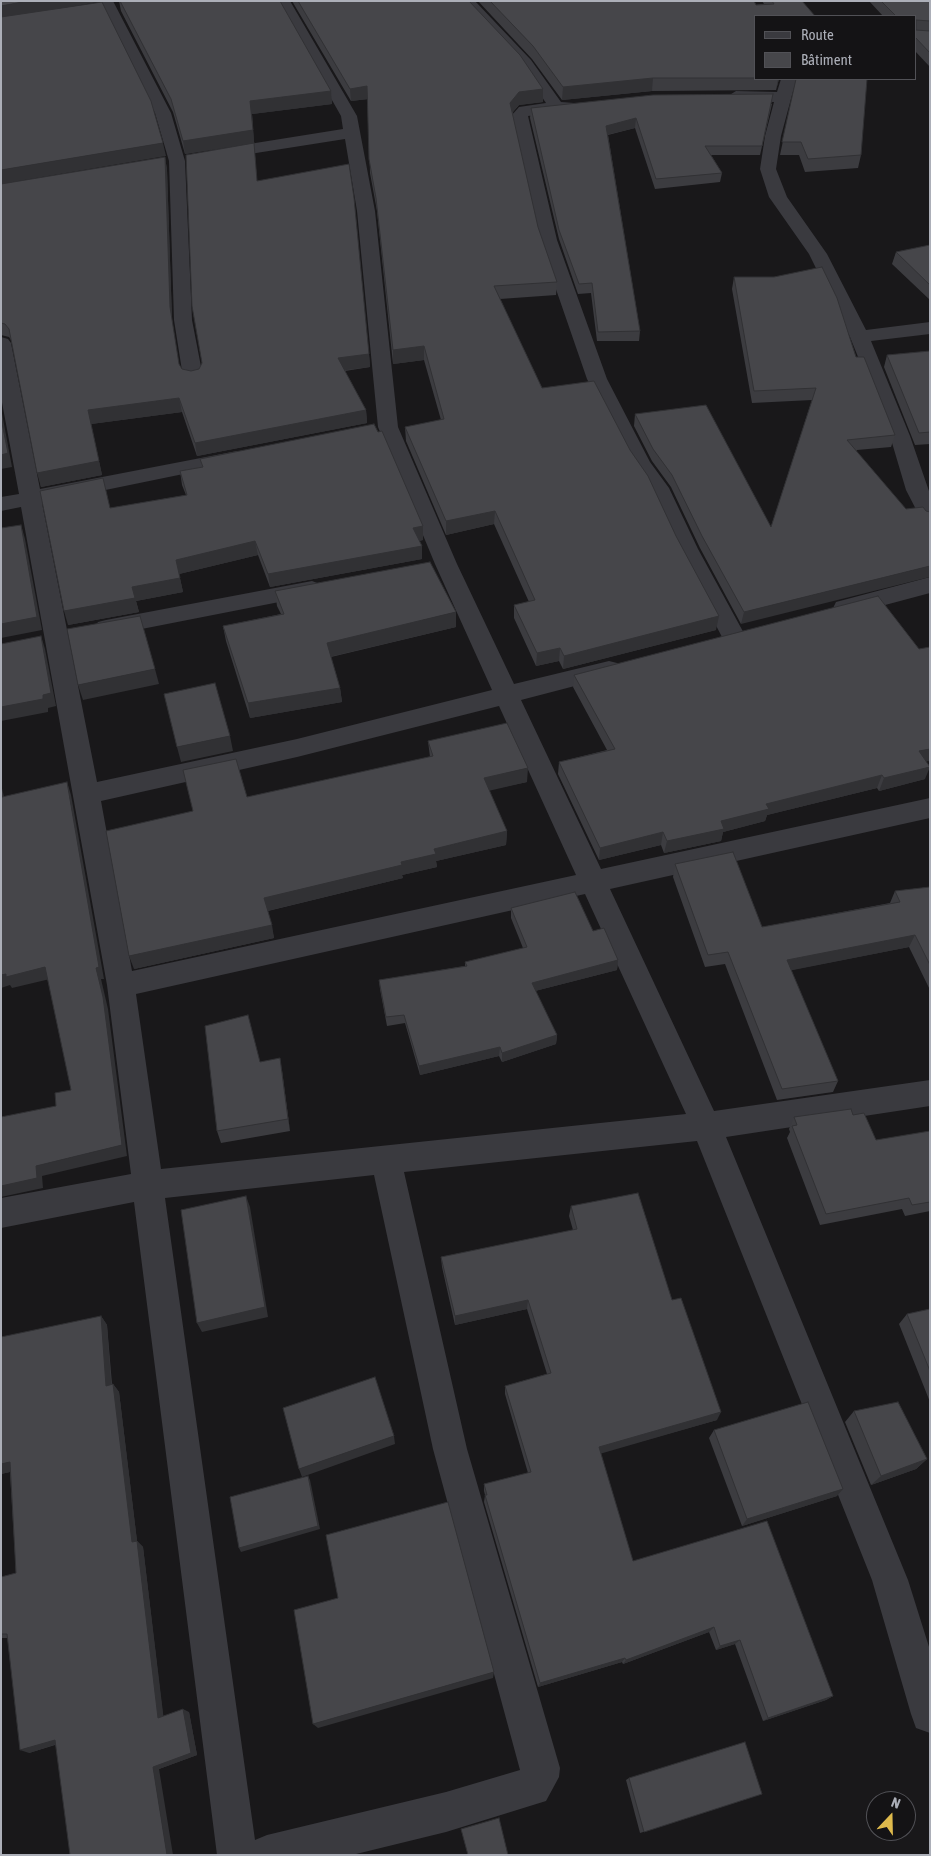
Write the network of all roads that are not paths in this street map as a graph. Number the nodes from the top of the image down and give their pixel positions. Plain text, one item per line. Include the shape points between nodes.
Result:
1 (283, 1) edge
2 (466, 1) edge
3 (108, 4) edge
4 (126, 5) edge
5 (90, 11) edge
6 (786, 88) edge
7 (723, 96) edge
8 (584, 104) edge
9 (557, 107) junction
10 (352, 133) junction
11 (177, 160) junction
12 (157, 164) edge
13 (930, 328) edge
14 (860, 337) junction
15 (1, 342) edge
16 (194, 377) edge
17 (252, 454) edge
18 (15, 501) edge
19 (930, 516) edge
20 (930, 585) edge
21 (329, 586) edge
22 (827, 612) edge
23 (64, 636) junction
24 (734, 637) edge
25 (630, 664) edge
26 (507, 695) junction
27 (87, 794) junction
28 (930, 808) edge
29 (592, 882) junction
30 (121, 985) junction
31 (930, 1093) edge
32 (706, 1126) junction
33 (386, 1160) junction
34 (148, 1185) junction
35 (1, 1213) edge
36 (930, 1714) edge
37 (237, 1855) edge
38 (267, 1855) edge

1 - 10 street via 350,116
2 - 9 street via 526,63
3 - 4 street
3 - 5 street
3 - 11 street via 163,113
6 - 7 street
6 - 14 street via 768,169 778,197 818,254
8 - 9 street
9 - 24 street via 525,110 520,115 548,240 597,379 640,463 658,488
10 - 11 street
10 - 26 street via 366,211 378,429 436,566
11 - 12 street
11 - 16 street via 183,320
13 - 14 street
14 - 19 street via 900,436 917,490
15 - 18 street
17 - 18 street
18 - 23 street
20 - 22 street
21 - 23 street
23 - 27 street
25 - 26 street
26 - 27 street via 297,748
26 - 29 street
27 - 30 street
28 - 29 street
29 - 30 street
29 - 32 street
30 - 34 street
31 - 32 street
32 - 33 street
32 - 36 street via 890,1580
33 - 34 street
33 - 38 street via 450,1449 540,1768 539,1777 532,1787 446,1812
34 - 35 street
34 - 37 street

